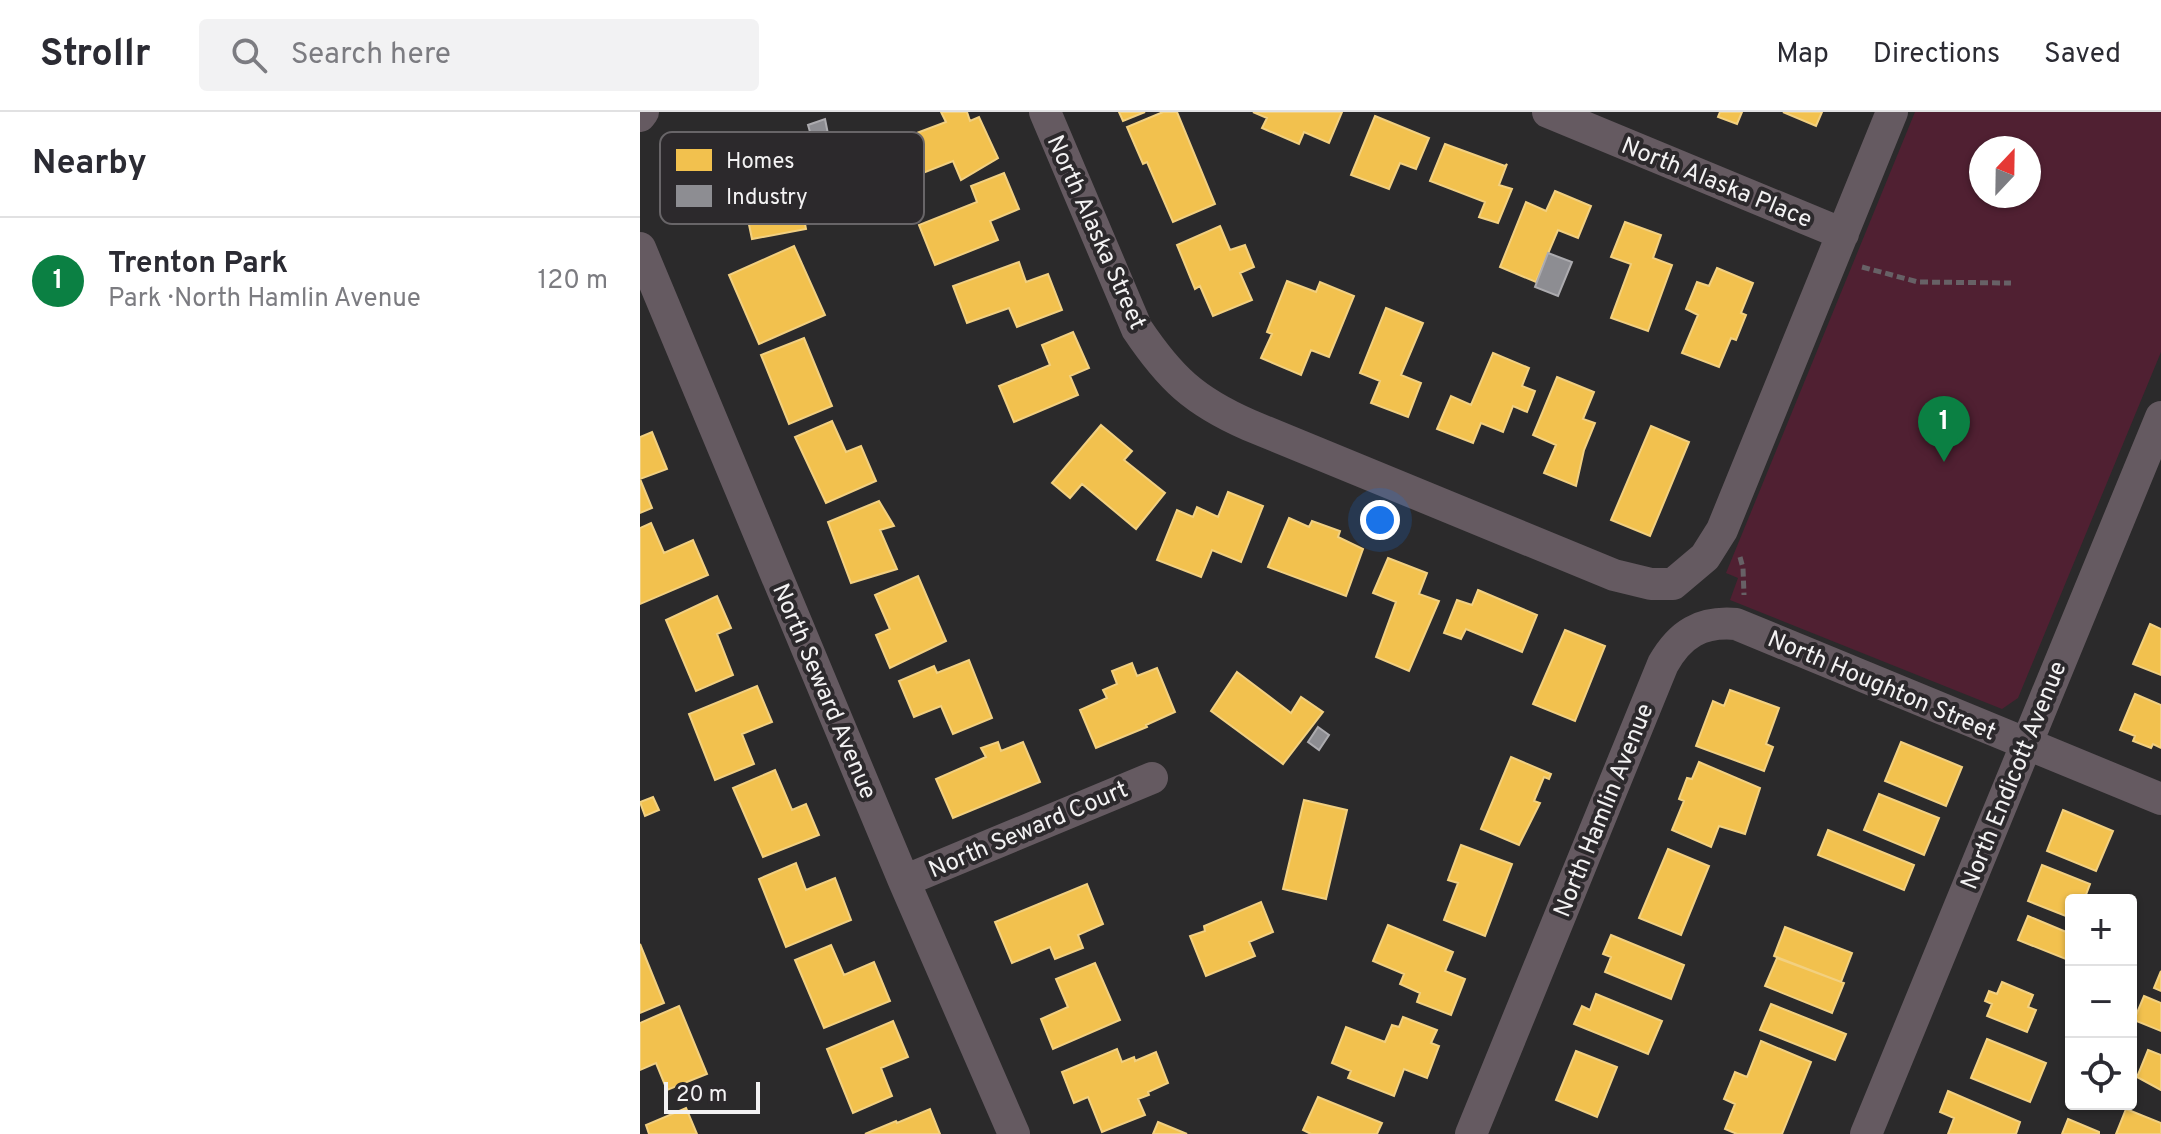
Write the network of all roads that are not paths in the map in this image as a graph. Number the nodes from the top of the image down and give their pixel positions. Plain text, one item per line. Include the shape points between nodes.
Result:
1 (1045, 112) edge
2 (1548, 112) edge
3 (1892, 112) edge
4 (1838, 244) junction
5 (640, 248) edge
6 (2161, 417) edge
7 (1736, 624) joint
8 (2026, 745) junction
9 (1152, 778) dead end
10 (2161, 799) edge
11 (904, 881) junction
12 (1014, 1134) edge
13 (1471, 1134) edge
14 (1866, 1134) edge

1 - 4 street, North Alaska Street via 1137,329 1182,386 1249,425 1614,575 1651,584 1673,584 1705,557 1722,530
2 - 4 street, North Alaska Place
3 - 4 street
5 - 11 street, North Seward Avenue
6 - 8 street, North Endicott Avenue
7 - 8 street, North Houghton Street
7 - 13 street, North Hamlin Avenue via 1713,622 1693,631 1674,645 1663,664
8 - 10 street, North Houghton Street
8 - 14 street, North Endicott Avenue
9 - 11 street, North Seward Court
11 - 12 street, North Seward Avenue

